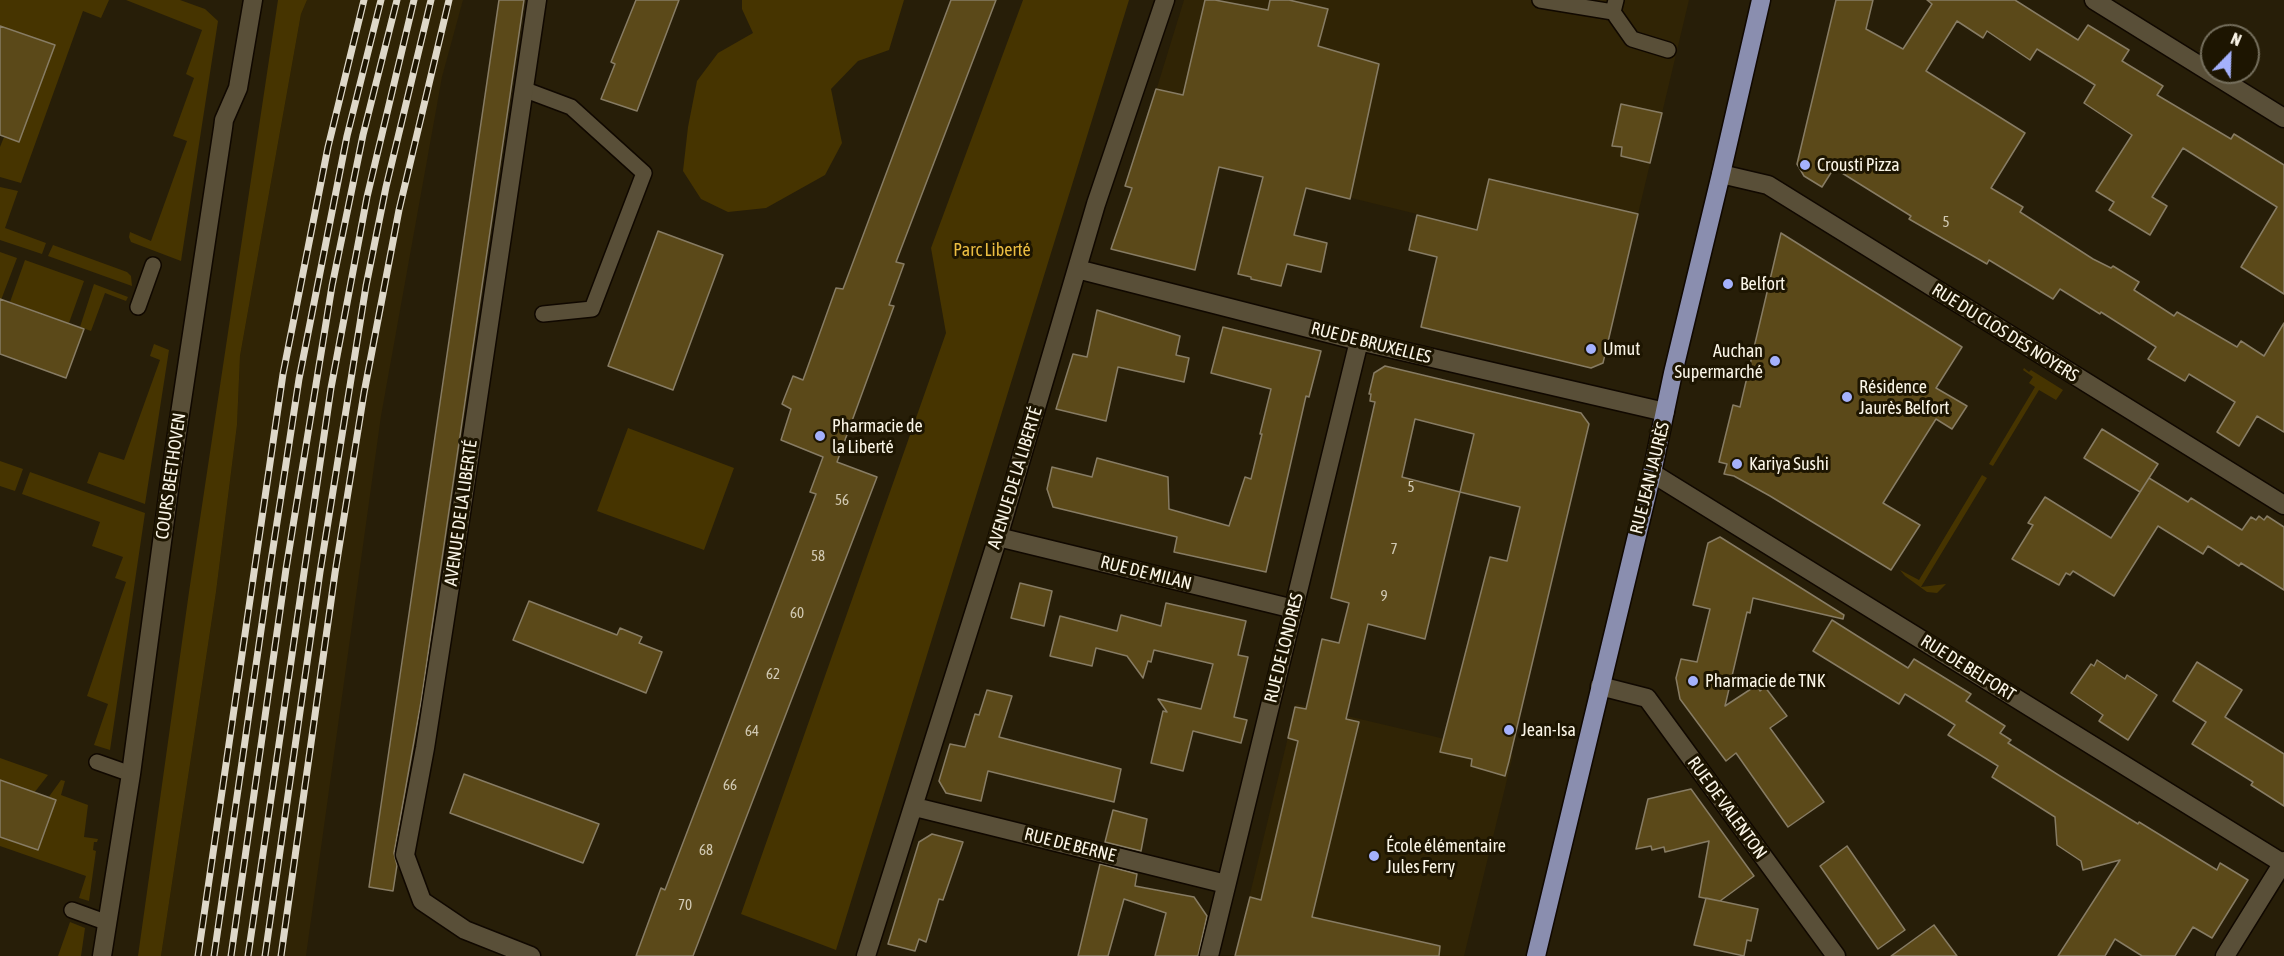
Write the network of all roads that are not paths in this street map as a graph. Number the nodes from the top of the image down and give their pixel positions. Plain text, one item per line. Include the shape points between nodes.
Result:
1 (252, 0) edge
2 (537, 0) edge
3 (1164, 0) edge
4 (1540, 0) edge
5 (1761, 0) edge
6 (2094, 0) edge
7 (1614, 6) edge
8 (1668, 50) dead end
9 (523, 89) junction
10 (2284, 118) edge
11 (1722, 174) junction
12 (153, 265) dead end
13 (1077, 269) junction
14 (138, 307) dead end
15 (543, 315) dead end
16 (1359, 341) junction
17 (1665, 412) junction
18 (1652, 472) junction
19 (2284, 505) edge
20 (998, 537) junction
21 (1294, 609) junction
22 (1600, 686) junction
23 (97, 762) dead end
24 (131, 774) junction
25 (915, 807) junction
26 (2284, 863) edge
27 (1226, 884) junction
28 (72, 910) dead end
29 (108, 923) junction
30 (102, 956) edge
31 (531, 956) edge
32 (866, 956) edge
33 (1209, 956) edge
34 (1536, 956) edge
35 (1836, 956) edge
36 (2225, 956) edge

1 - 24 street, COURS BEETHOVEN via 238,88 224,120
2 - 9 street, AVENUE DE LA LIBERTÉ
3 - 13 street, AVENUE DE LA LIBERTÉ
4 - 7 lane
5 - 11 main road, RUE JEAN JAURÈS
6 - 10 street
7 - 8 lane via 1632,39
9 - 15 lane via 571,107 644,173 592,309
9 - 31 street, AVENUE DE LA LIBERTÉ via 453,567 405,855 422,901 465,930
11 - 17 main road, RUE JEAN JAURÈS
11 - 19 street, RUE DU CLOS DES NOYERS via 1768,185
12 - 14 lane
13 - 16 street, RUE DE BRUXELLES
13 - 20 street, AVENUE DE LA LIBERTÉ
16 - 17 street, RUE DE BRUXELLES
16 - 21 street, RUE DE LONDRES
17 - 18 main road, RUE JEAN JAURÈS
18 - 22 main road, RUE JEAN JAURÈS
18 - 26 street, RUE DE BELFORT
20 - 21 street, RUE DE MILAN
20 - 25 street, AVENUE DE LA LIBERTÉ
21 - 27 street, RUE DE LONDRES
22 - 34 main road, RUE JEAN JAURÈS
22 - 35 street, RUE DE VALENTON via 1647,698
23 - 24 lane
24 - 29 street, COURS BEETHOVEN
25 - 27 street, RUE DE BERNE
25 - 32 street, AVENUE DE LA LIBERTÉ
26 - 36 street
27 - 33 street, RUE DE LONDRES
28 - 29 lane
29 - 30 street, COURS BEETHOVEN

